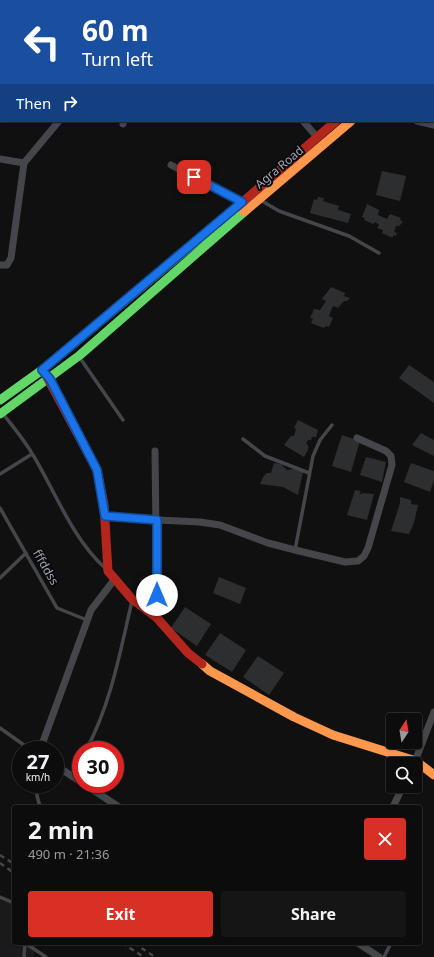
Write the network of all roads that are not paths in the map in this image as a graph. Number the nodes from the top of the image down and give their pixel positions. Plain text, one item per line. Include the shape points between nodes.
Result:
1 (58, 122) edge
2 (304, 122) edge
3 (335, 122) edge
4 (350, 122) edge
5 (421, 122) edge
6 (434, 125) edge
7 (317, 137) junction
8 (0, 159) edge
9 (24, 163) junction
10 (171, 165) dead end
11 (259, 200) junction
12 (242, 202) junction
13 (379, 253) dead end
14 (0, 265) edge
15 (78, 356) junction
16 (42, 370) junction
17 (50, 379) junction
18 (0, 400) edge
19 (1, 414) edge
20 (123, 420) dead end
21 (332, 425) dead end
22 (357, 438) dead end
23 (243, 440) dead end
24 (155, 451) dead end
25 (32, 454) junction
26 (309, 473) junction
27 (0, 474) edge
28 (0, 508) edge
29 (105, 516) junction
30 (157, 520) junction
31 (294, 550) junction
32 (26, 553) junction
33 (108, 571) junction
34 (0, 578) edge
35 (114, 580) junction
36 (132, 600) junction
37 (156, 618) junction
38 (88, 620) junction
39 (434, 712) edge
40 (0, 728) edge
41 (18, 741) edge
42 (43, 741) edge
43 (91, 741) edge
44 (399, 757) edge
45 (417, 757) edge
46 (422, 767) edge
47 (434, 775) edge
48 (36, 793) edge
49 (98, 793) edge
50 (400, 793) edge
51 (39, 805) edge
52 (116, 805) edge
53 (394, 805) edge
54 (0, 897) edge
55 (12, 902) edge
56 (25, 945) edge
57 (28, 945) edge
58 (361, 945) edge
59 (390, 945) edge
60 (24, 957) edge
61 (46, 957) edge
62 (379, 957) edge
63 (384, 957) edge

1 - 9 street
2 - 7 street
3 - 7 main road, Agra Road
4 - 11 main road, Agra Road
5 - 6 street
7 - 12 main road, Agra Road
8 - 9 street
9 - 14 street via 11,258 7,265
10 - 12 street
11 - 13 lane via 279,211 349,236
11 - 15 main road, Agra Road
12 - 16 main road, Agra Road
15 - 17 main road, Agra Road
15 - 20 lane
16 - 17 main road
16 - 18 main road, Agra Road
17 - 19 main road, Agra Road
17 - 29 main road via 97,470
19 - 25 lane
21 - 26 lane via 313,456
22 - 31 street via 386,451 391,456 392,465 364,556 358,561 349,562
23 - 26 lane via 265,456
24 - 30 street
25 - 27 lane
25 - 33 lane via 81,541
26 - 31 lane
28 - 32 lane, fffddss
29 - 30 street
29 - 33 main road
30 - 31 street via 220,525
30 - 37 street
32 - 34 lane
32 - 38 lane, fffddss via 57,608
33 - 35 main road
35 - 36 main road
35 - 38 street via 92,610
36 - 37 main road
36 - 43 lane via 110,692
37 - 44 main road via 188,653 210,671 256,698 333,736
38 - 42 street
39 - 45 street
40 - 41 lane
46 - 47 main road
48 - 51 lane
49 - 52 street
50 - 53 street
54 - 55 lane
56 - 60 lane
57 - 61 lane
58 - 62 street
59 - 63 lane

